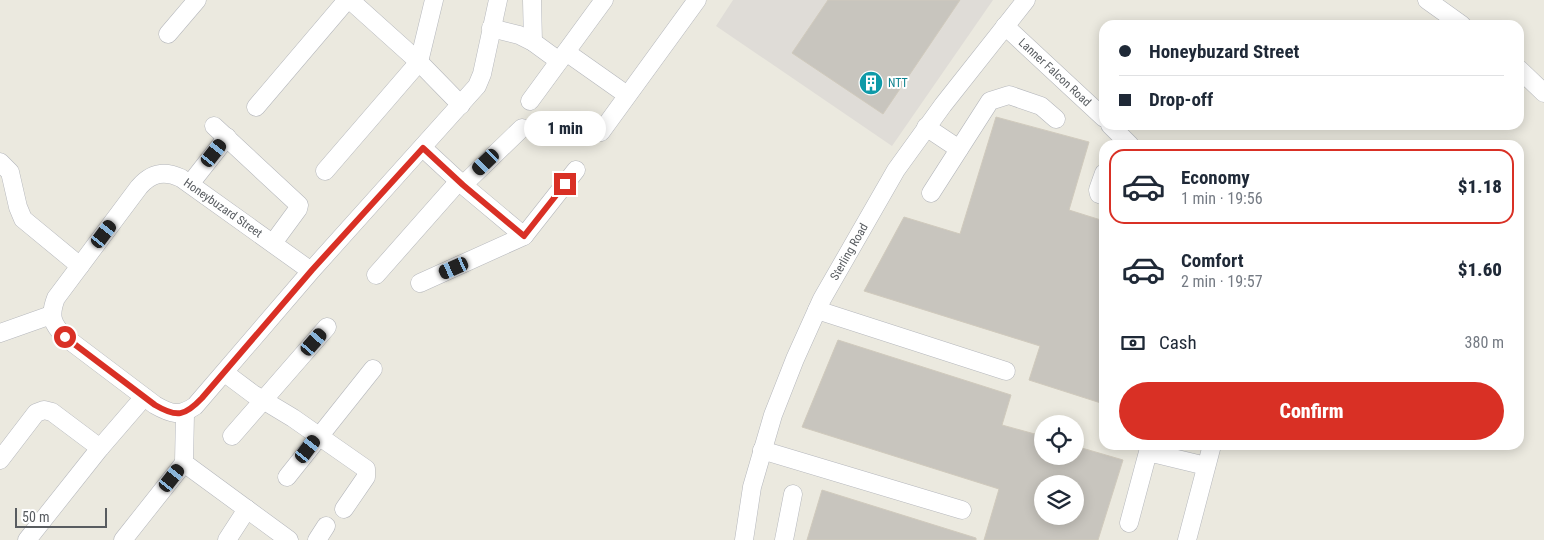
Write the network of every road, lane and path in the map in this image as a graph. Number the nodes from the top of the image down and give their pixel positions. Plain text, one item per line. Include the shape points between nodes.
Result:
1 (197, 0) edge
2 (348, 0) edge
3 (434, 0) edge
4 (498, 0) edge
5 (532, 0) edge
6 (604, 0) edge
7 (696, 0) edge
8 (1026, 0) edge
9 (1427, 0) edge
10 (1455, 20) edge
11 (1005, 26) junction
12 (491, 28) junction
13 (168, 34) dead end
14 (533, 42) junction
15 (562, 57) junction
16 (419, 62) junction
17 (1524, 74) edge
18 (1544, 93) edge
19 (628, 95) junction
20 (530, 101) dead end
21 (461, 105) junction
22 (256, 107) dead end
23 (1099, 113) edge
24 (1056, 119) dead end
25 (926, 127) junction
26 (522, 128) dead end
27 (601, 132) dead end
28 (423, 148) junction
29 (959, 149) junction
30 (0, 162) edge
31 (326, 170) dead end
32 (576, 170) dead end
33 (461, 183) junction
34 (190, 184) junction
35 (930, 193) dead end
36 (524, 236) junction
37 (273, 243) junction
38 (80, 266) junction
39 (312, 270) junction
40 (376, 275) dead end
41 (420, 283) dead end
42 (817, 310) junction
43 (52, 315) junction
44 (327, 327) dead end
45 (0, 333) edge
46 (373, 369) dead end
47 (1006, 371) dead end
48 (224, 372) junction
49 (144, 397) junction
50 (262, 400) junction
51 (185, 413) junction
52 (232, 436) dead end
53 (319, 436) junction
54 (100, 448) junction
55 (762, 450) junction
56 (1211, 450) edge
57 (0, 460) edge
58 (184, 463) junction
59 (1206, 466) junction
60 (287, 477) dead end
61 (793, 494) dead end
62 (344, 508) dead end
63 (247, 509) junction
64 (962, 510) dead end
65 (1129, 523) dead end
66 (27, 540) edge
67 (123, 540) edge
68 (227, 540) edge
69 (288, 540) edge
70 (744, 540) edge
71 (784, 540) edge
72 (1187, 540) edge

1 - 13 street
2 - 16 street
2 - 22 street
3 - 16 street
4 - 12 street
5 - 14 street
6 - 15 street
7 - 19 street
8 - 11 street, Sterling Road
9 - 10 street
11 - 23 street, Lanner Falcon Road
11 - 25 street, Sterling Road
12 - 14 street
12 - 21 street via 482,74 477,86
14 - 15 street
15 - 19 street
15 - 20 street
16 - 21 street
16 - 31 street
17 - 18 street
19 - 27 street
21 - 28 street
24 - 29 street via 1041,106 1009,95 990,101
25 - 29 street
25 - 42 street, Sterling Road via 896,170
26 - 33 street
28 - 33 street
28 - 39 street
29 - 35 street
30 - 38 street via 10,172 24,219
32 - 36 street
33 - 36 street
33 - 40 street
34 - 37 street, Honeybuzard Street
34 - 37 street via 220,132 299,204
34 - 38 street, Honeybuzard Street via 166,173 145,181
36 - 41 street
37 - 39 street, Honeybuzard Street
38 - 43 street, Honeybuzard Street via 56,298
39 - 48 street
42 - 47 street
42 - 55 street, Sterling Road via 773,415
43 - 45 street
43 - 49 street via 65,337
44 - 50 street
46 - 53 street
48 - 50 street
48 - 51 street
49 - 51 street via 166,411
49 - 54 street
50 - 52 street
50 - 53 street
51 - 58 street
53 - 60 street
53 - 62 street via 367,471
54 - 57 street via 52,412 44,410 36,413
54 - 66 street
55 - 64 street
55 - 70 street, Sterling Road
56 - 59 street
58 - 63 street
58 - 67 street
59 - 65 street via 1148,452
59 - 72 street
61 - 71 street
63 - 68 street
63 - 69 street

